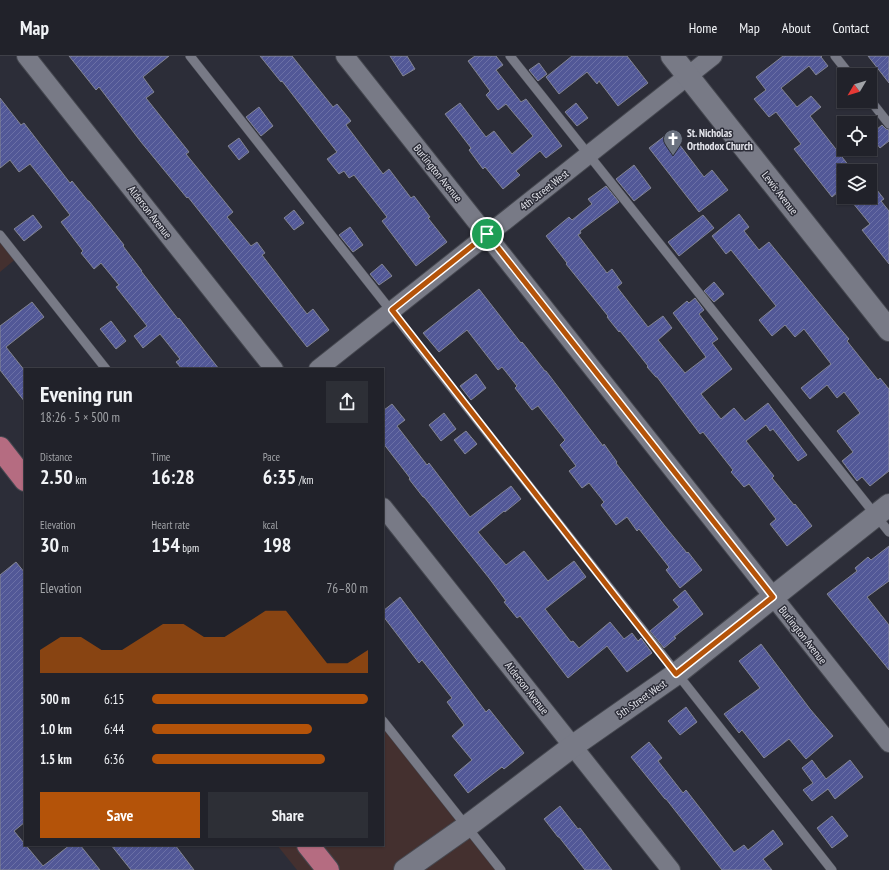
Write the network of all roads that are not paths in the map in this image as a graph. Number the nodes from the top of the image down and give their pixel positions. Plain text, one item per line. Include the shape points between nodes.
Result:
1 (26, 56) edge
2 (190, 56) edge
3 (345, 56) edge
4 (510, 56) edge
5 (672, 56) edge
6 (713, 56) edge
7 (835, 56) edge
8 (844, 68) edge
9 (688, 76) junction
10 (876, 108) edge
11 (889, 124) edge
12 (588, 154) junction
13 (487, 234) junction
14 (0, 235) edge
15 (392, 310) junction
16 (889, 330) edge
17 (105, 368) edge
18 (273, 368) edge
19 (319, 368) edge
20 (0, 448) edge
21 (24, 479) edge
22 (384, 508) edge
23 (882, 510) edge
24 (889, 532) edge
25 (773, 597) junction
26 (676, 674) junction
27 (384, 722) edge
28 (889, 743) edge
29 (572, 746) junction
30 (466, 827) junction
31 (309, 846) edge
32 (328, 870) edge
33 (405, 870) edge
34 (501, 870) edge
35 (671, 870) edge
36 (832, 870) edge

1 - 18 street, Alderson Avenue
2 - 15 lane
3 - 13 street, Burlington Avenue
4 - 12 lane
5 - 9 street, Lewis Avenue
6 - 9 street, 4th Street West
7 - 8 lane
9 - 12 street, 4th Street West
9 - 16 street, Lewis Avenue
10 - 11 lane
12 - 13 street, 4th Street West
12 - 23 lane
13 - 15 street, 4th Street West
13 - 25 street, Burlington Avenue
14 - 17 lane
15 - 19 street, 4th Street West
15 - 26 lane
20 - 21 main road
22 - 29 street, Alderson Avenue
23 - 24 lane
23 - 25 street, 5th Street West
25 - 26 street, 5th Street West
25 - 28 street, Burlington Avenue
26 - 29 street, 5th Street West
26 - 36 lane
27 - 30 lane
29 - 30 street, 5th Street West
29 - 35 street, Alderson Avenue
30 - 33 street, 5th Street West
30 - 34 lane
31 - 32 main road

